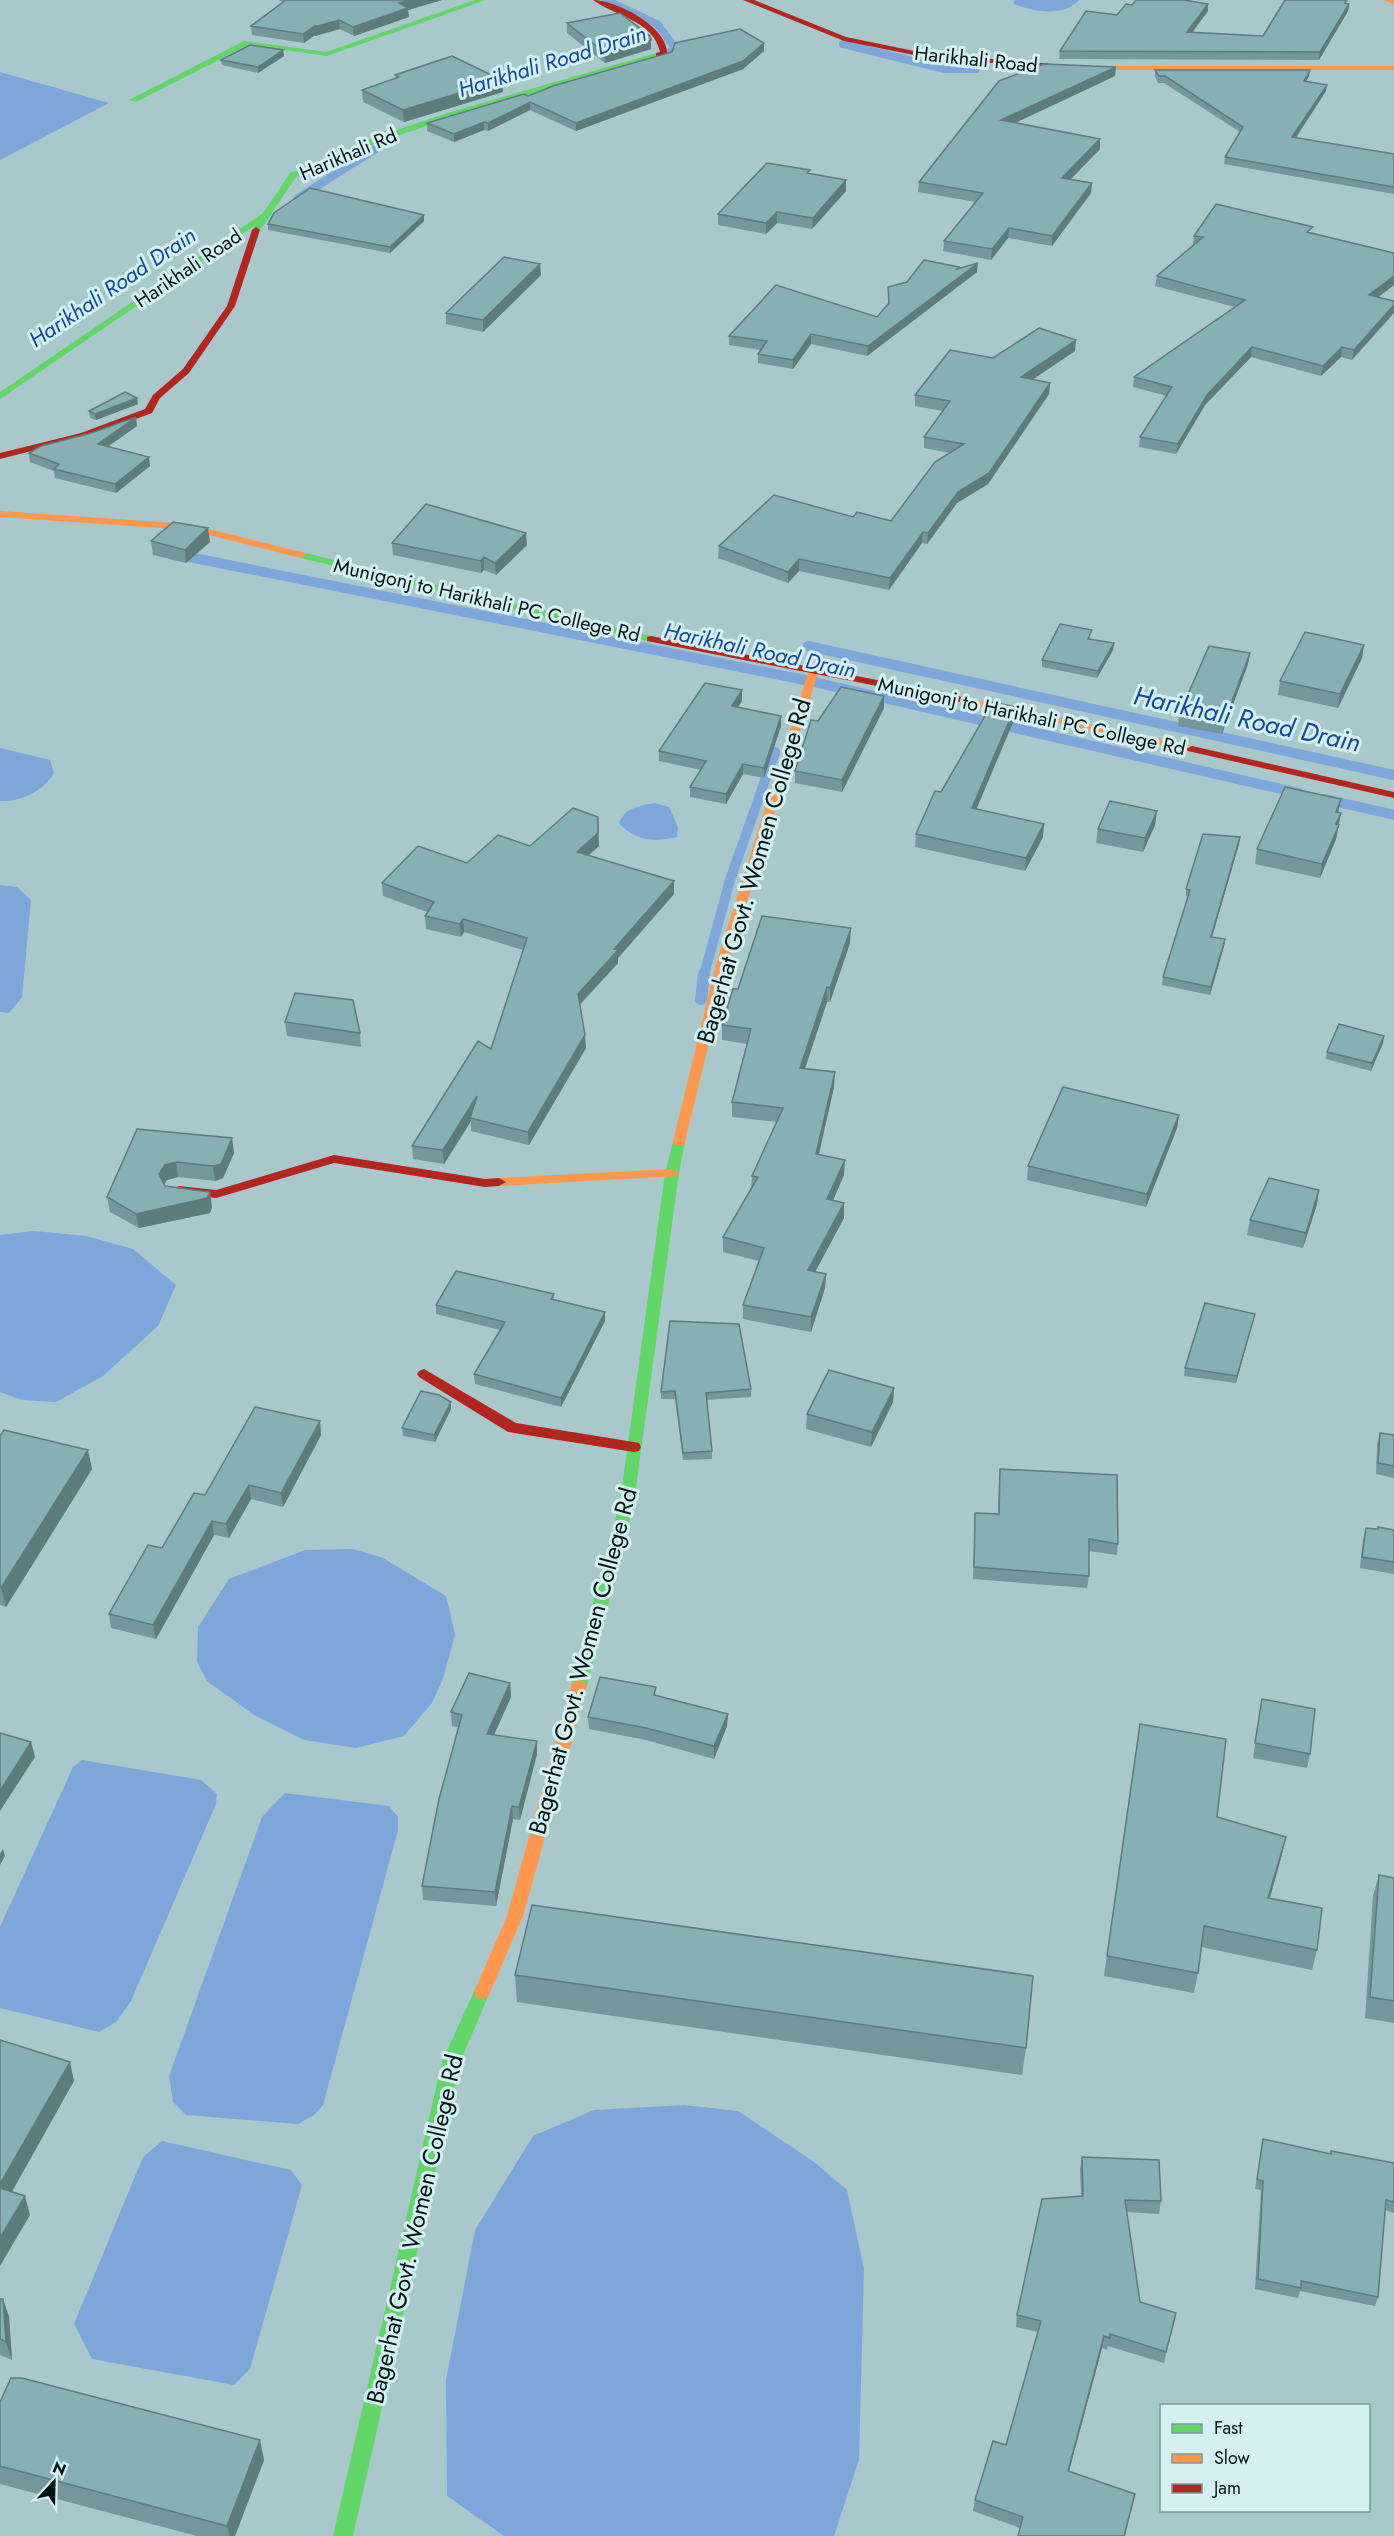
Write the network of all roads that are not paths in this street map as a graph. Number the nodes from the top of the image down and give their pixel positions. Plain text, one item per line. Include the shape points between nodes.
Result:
1 (482, 0) edge
2 (597, 0) edge
3 (747, 0) edge
4 (1387, 0) edge
5 (1394, 2) edge
6 (1394, 68) edge
7 (134, 100) dead end
8 (376, 140) junction
9 (317, 180) dead end
10 (298, 193) edge
11 (0, 396) edge
12 (0, 456) edge
13 (0, 514) edge
14 (813, 673) junction
15 (1394, 795) edge
16 (672, 1173) junction
17 (179, 1190) edge
18 (424, 1374) dead end
19 (634, 1447) junction
20 (343, 2536) edge

1 - 7 street via 327,54 247,43
2 - 8 street, Harikhali Rd via 650,28 664,46 664,54
3 - 6 street, Harikhali Road via 844,39 929,56 1071,68
4 - 5 street
8 - 9 street
8 - 12 street, Harikhali Rd via 294,175 258,224 231,306 186,371 156,397 149,411 84,435
10 - 11 street, Harikhali Road
13 - 14 street, Munigonj to Harikhali PC College Rd via 189,527 415,584
14 - 15 street, Munigonj to Harikhali PC College Rd via 1023,711
14 - 16 street, Bagerhat Govt. Women College Rd via 723,960
16 - 17 street via 485,1183 334,1159 216,1194
16 - 19 street, Bagerhat Govt. Women College Rd
18 - 19 street via 513,1428
19 - 20 street, Bagerhat Govt. Women College Rd via 627,1502 515,1917 451,2062

